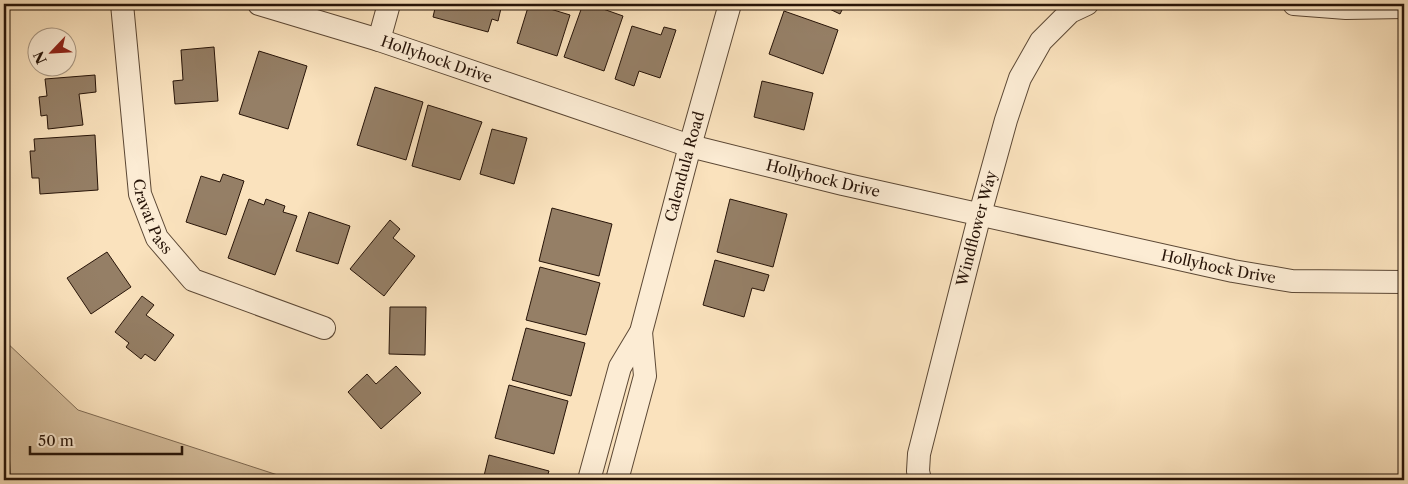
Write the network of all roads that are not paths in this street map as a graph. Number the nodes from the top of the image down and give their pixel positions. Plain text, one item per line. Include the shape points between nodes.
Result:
1 (122, 4) edge
2 (259, 4) edge
3 (389, 4) edge
4 (730, 4) edge
5 (1086, 4) edge
6 (1294, 4) edge
7 (1404, 7) edge
8 (379, 40) junction
9 (690, 146) junction
10 (980, 214) junction
11 (1404, 282) edge
12 (324, 328) dead end
13 (641, 332) junction
14 (589, 480) edge
15 (617, 480) edge
16 (920, 480) edge

1 - 12 street, Cravat Pass via 140,194 157,238 193,280
2 - 8 street, Hollyhock Drive
3 - 8 street
4 - 9 street, Calendula Road
5 - 10 street, Windflower Way via 1070,12 1041,41 1020,78
6 - 7 street via 1346,8
8 - 9 street, Hollyhock Drive
9 - 10 street, Hollyhock Drive
9 - 13 street, Calendula Road
10 - 11 street, Hollyhock Drive via 1233,271 1292,281
10 - 16 street, Windflower Way via 919,454
13 - 14 street, Calendula Road via 620,367
13 - 15 street, Calendula Road via 645,376

